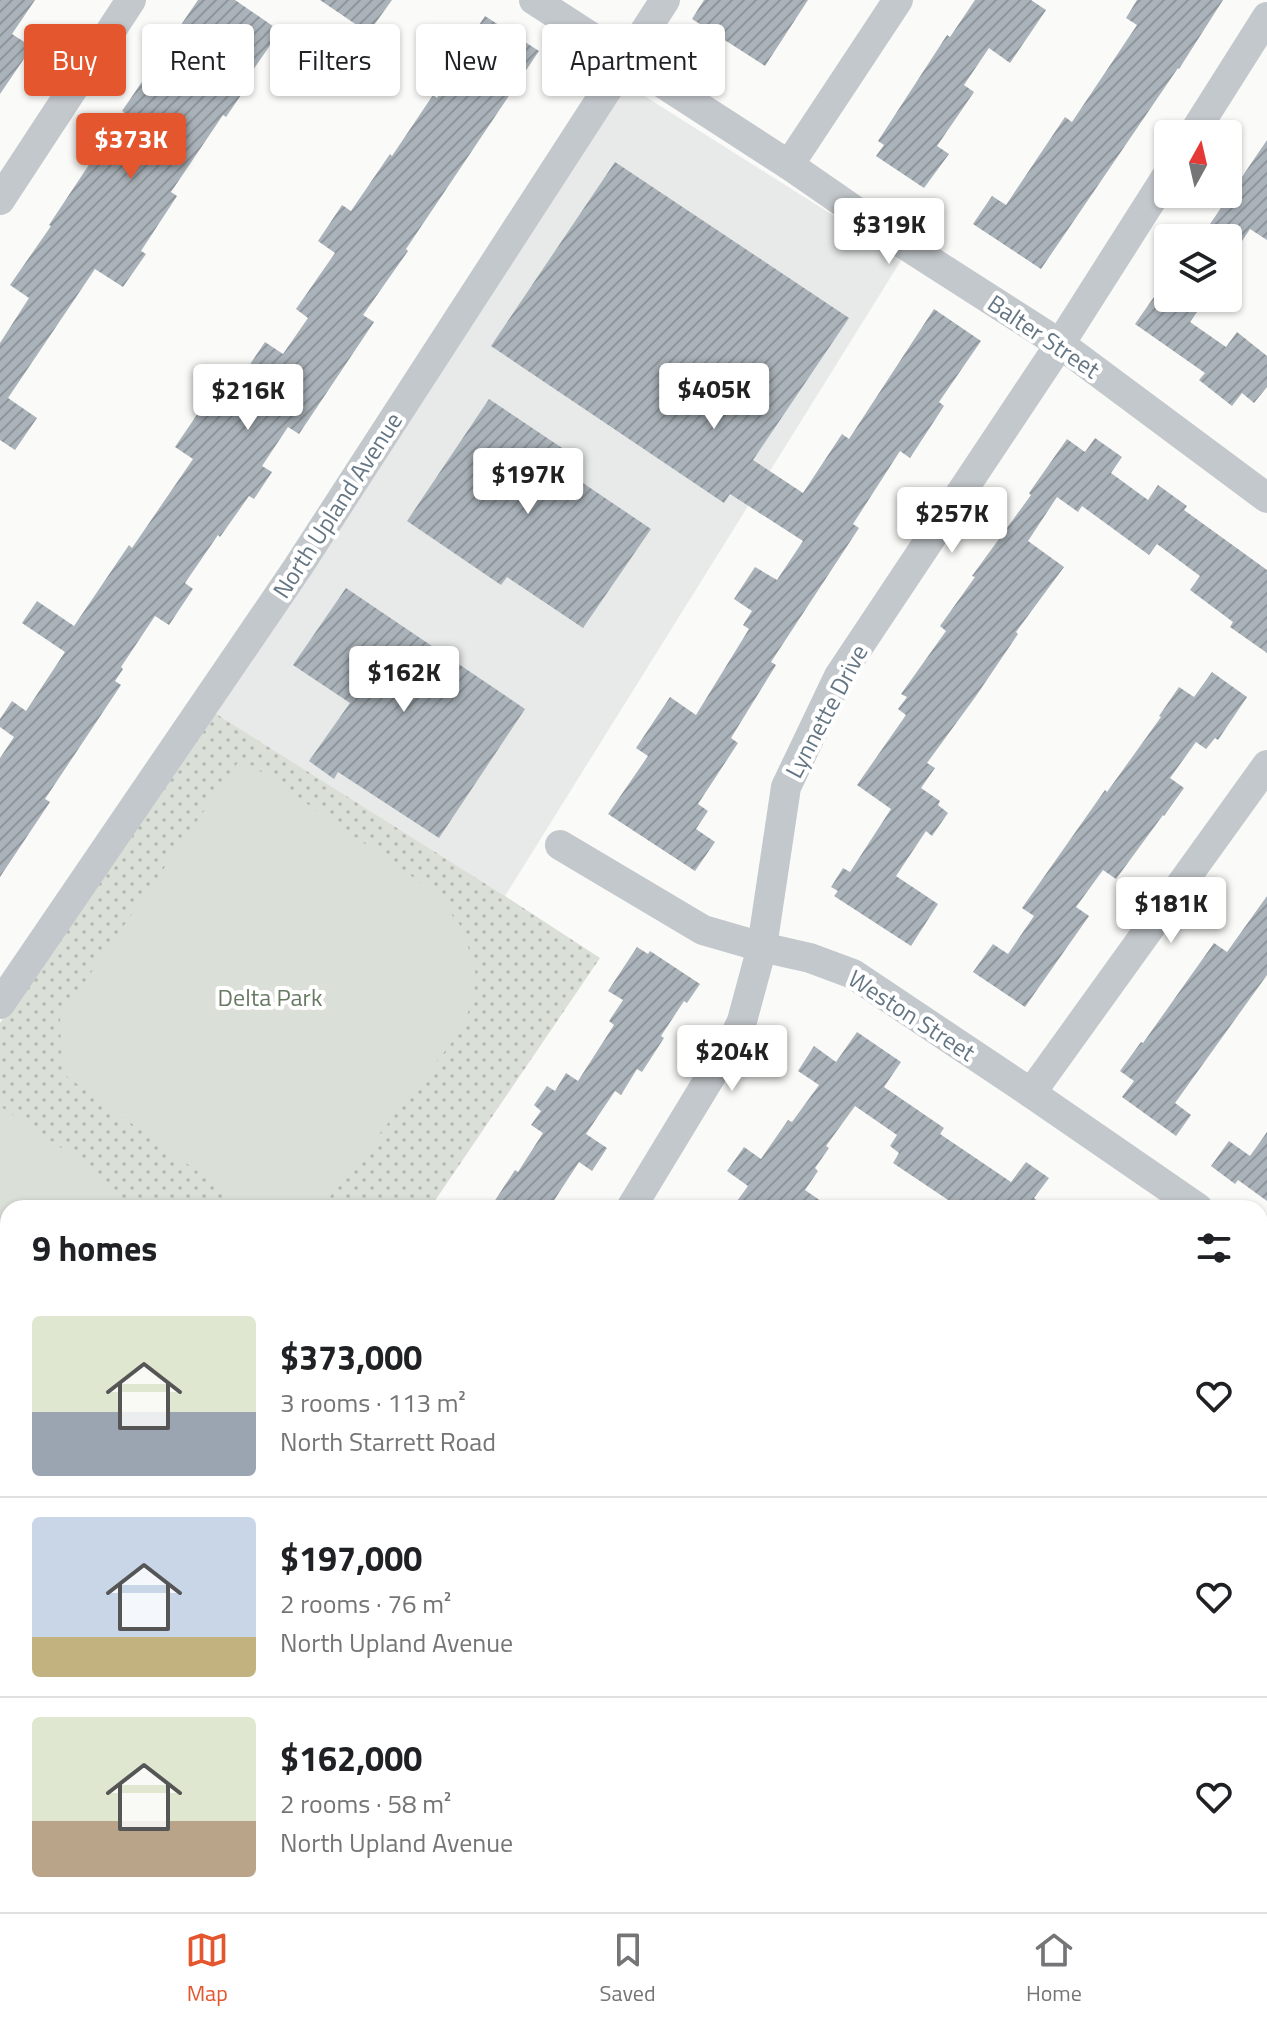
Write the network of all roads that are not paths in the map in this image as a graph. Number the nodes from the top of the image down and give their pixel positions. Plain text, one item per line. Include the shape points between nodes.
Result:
1 (131, 0) edge
2 (534, 0) edge
3 (665, 0) edge
4 (898, 0) edge
5 (1267, 17) edge
6 (571, 24) edge
7 (649, 24) edge
8 (603, 96) edge
9 (682, 96) edge
10 (1202, 120) edge
11 (789, 165) junction
12 (1154, 196) edge
13 (0, 200) edge
14 (1060, 344) junction
15 (1267, 498) edge
16 (1267, 765) edge
17 (560, 845) dead end
18 (762, 947) junction
19 (0, 1004) edge
20 (1031, 1093) junction
21 (637, 1200) edge
22 (1186, 1200) edge

1 - 13 street
2 - 6 street, Balter Street
3 - 7 street, North Upland Avenue
4 - 11 street
5 - 10 street
8 - 19 street, North Upland Avenue via 298,567
9 - 11 street, Balter Street
11 - 14 street, Balter Street
12 - 14 street, Lynnette Drive
14 - 15 street, Balter Street
14 - 18 street, Lynnette Drive via 839,676 786,787
16 - 20 street
17 - 18 street, Weston Street via 703,930
18 - 20 street, Weston Street via 853,974
18 - 21 street, Lynnette Drive via 734,1038
20 - 22 street, Weston Street

